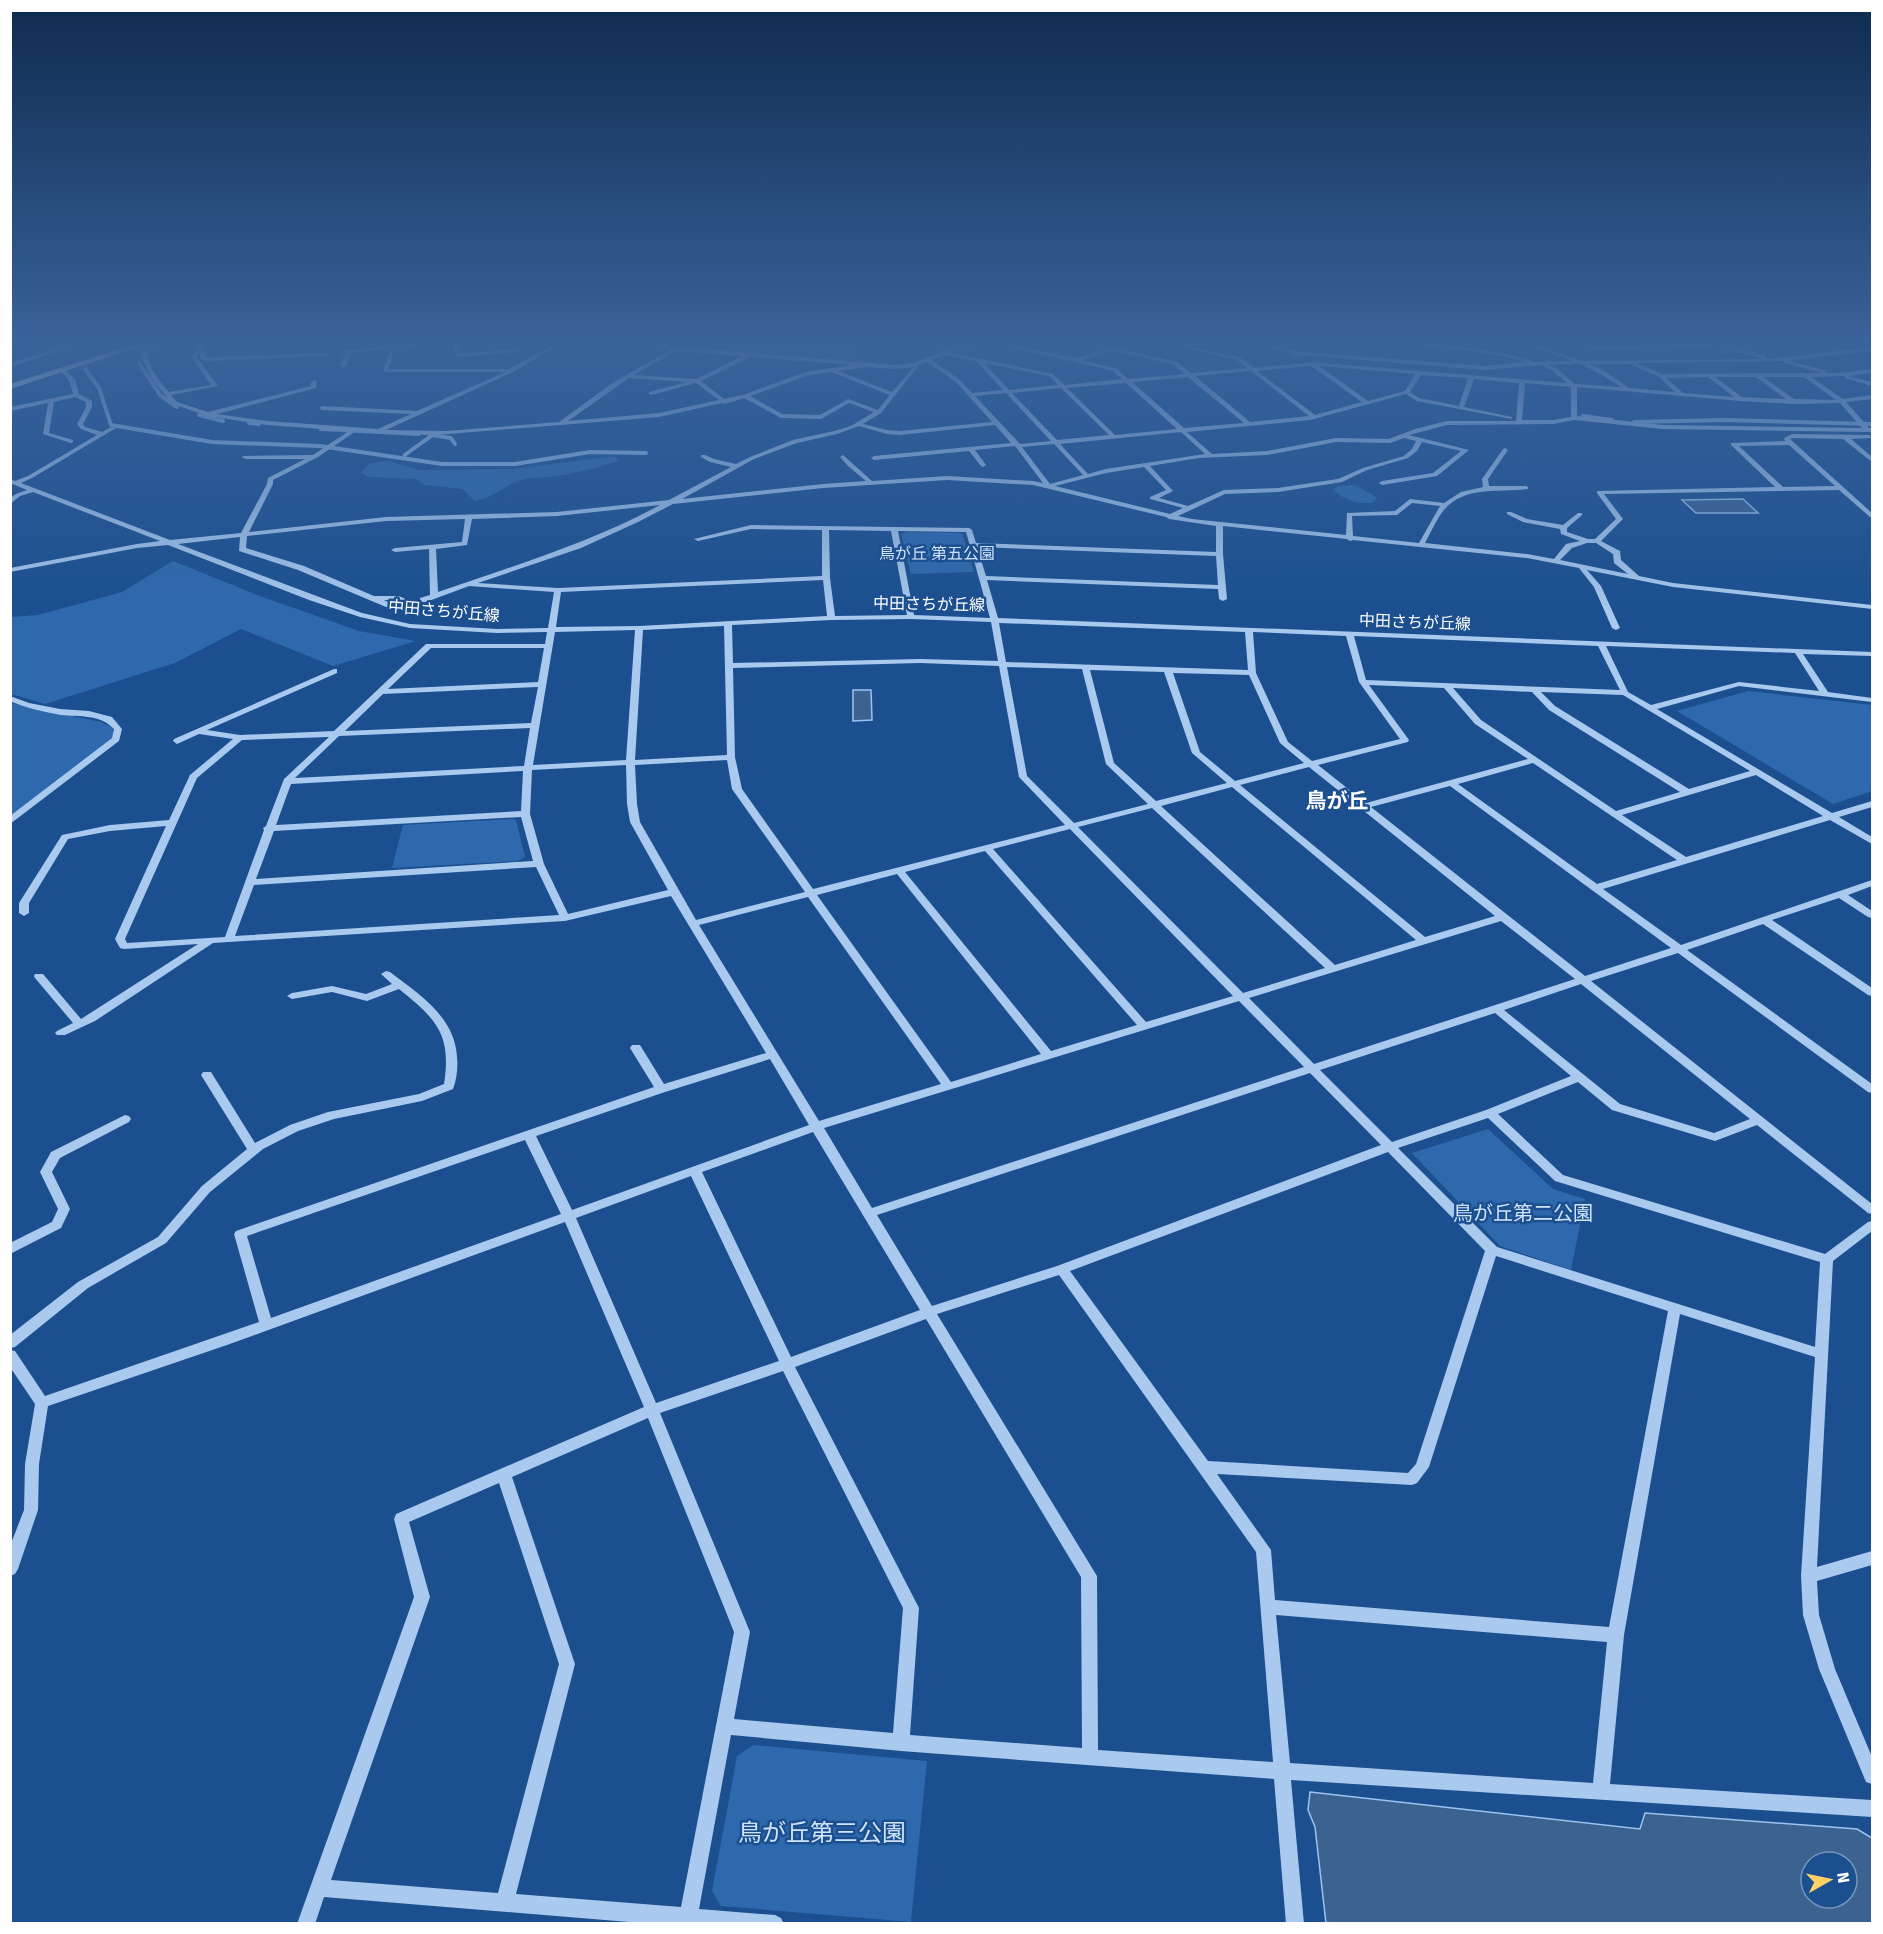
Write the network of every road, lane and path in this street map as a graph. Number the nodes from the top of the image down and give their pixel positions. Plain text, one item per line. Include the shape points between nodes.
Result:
1 (46, 432) edge
2 (96, 432) edge
3 (104, 432) edge
4 (351, 432) edge
5 (413, 432) edge
6 (445, 432) edge
7 (839, 432) edge
8 (890, 432) edge
9 (907, 432) edge
10 (1005, 432) edge
11 (1045, 432) edge
12 (1109, 432) edge
13 (1161, 432) edge
14 (1185, 432) edge
15 (1412, 432) edge
16 (435, 433) junction
17 (101, 434) junction
18 (1405, 436) junction
19 (1114, 437) junction
20 (1845, 437) junction
21 (1872, 437) edge
22 (1420, 440) junction
23 (71, 441) dead end
24 (1055, 443) junction
25 (1791, 443) junction
26 (1017, 445) junction
27 (970, 449) junction
28 (1505, 450) dead end
29 (405, 455) dead end
30 (1210, 455) junction
31 (316, 456) junction
32 (703, 456) dead end
33 (245, 457) dead end
34 (843, 457) dead end
35 (874, 458) dead end
36 (1872, 460) edge
37 (983, 465) dead end
38 (1146, 465) junction
39 (737, 466) junction
40 (1086, 475) junction
41 (13, 482) edge
42 (870, 482) junction
43 (1382, 483) dead end
44 (1048, 486) junction
45 (1486, 487) junction
46 (1526, 488) dead end
47 (1780, 488) junction
48 (1842, 488) junction
49 (34, 490) junction
50 (10, 502) edge
51 (669, 504) junction
52 (1445, 505) junction
53 (1189, 508) junction
54 (1509, 513) dead end
55 (1580, 514) dead end
56 (1872, 516) edge
57 (1169, 517) junction
58 (469, 518) junction
59 (1220, 524) junction
60 (1564, 527) junction
61 (825, 528) junction
62 (894, 529) junction
63 (244, 534) junction
64 (698, 539) dead end
65 (1350, 539) junction
66 (1587, 541) junction
67 (1597, 541) junction
68 (974, 545) junction
69 (1420, 546) junction
70 (432, 547) junction
71 (395, 550) dead end
72 (1219, 554) junction
73 (1556, 561) junction
74 (1582, 569) junction
75 (10, 570) edge
76 (983, 578) junction
77 (826, 579) junction
78 (1639, 579) junction
79 (471, 585) junction
80 (1222, 587) junction
81 (558, 590) junction
82 (434, 596) junction
83 (376, 598) dead end
84 (1223, 599) dead end
85 (423, 600) dead end
86 (1872, 607) edge
87 (911, 617) junction
88 (831, 618) junction
89 (995, 621) junction
90 (728, 623) junction
91 (639, 628) junction
92 (1616, 628) dead end
93 (1249, 630) junction
94 (551, 631) junction
95 (1350, 635) junction
96 (1601, 644) junction
97 (548, 646) junction
98 (1797, 651) junction
99 (1872, 654) edge
100 (1001, 664) junction
101 (728, 666) junction
102 (1086, 668) junction
103 (334, 671) dead end
104 (1168, 671) junction
105 (1252, 673) junction
106 (1362, 682) junction
107 (541, 684) junction
108 (1447, 686) junction
109 (1534, 689) junction
110 (382, 692) junction
111 (1625, 693) junction
112 (1825, 694) junction
113 (10, 698) edge
114 (1872, 700) edge
115 (1651, 708) junction
116 (535, 725) junction
117 (198, 731) junction
118 (338, 734) junction
119 (240, 738) junction
120 (177, 741) dead end
121 (731, 757) junction
122 (1535, 760) junction
123 (630, 762) junction
124 (1312, 764) junction
125 (528, 767) junction
126 (1757, 772) junction
127 (287, 781) junction
128 (1235, 784) junction
129 (1453, 784) junction
130 (1687, 792) junction
131 (1155, 804) junction
132 (1872, 804) edge
133 (1366, 806) junction
134 (525, 814) junction
135 (1615, 814) junction
136 (1831, 817) junction
137 (10, 821) edge
138 (171, 823) junction
139 (1073, 826) junction
140 (268, 828) junction
141 (1872, 841) edge
142 (987, 848) junction
143 (1683, 860) junction
144 (539, 864) junction
145 (899, 870) junction
146 (249, 882) junction
147 (1872, 883) edge
148 (1598, 887) junction
149 (674, 892) junction
150 (810, 893) junction
151 (1840, 894) junction
152 (24, 913) dead end
153 (1872, 915) edge
154 (1502, 917) junction
155 (565, 918) junction
156 (1765, 920) junction
157 (695, 923) junction
158 (229, 939) junction
159 (212, 940) junction
160 (1423, 941) junction
161 (1680, 949) junction
162 (1333, 969) junction
163 (386, 974) dead end
164 (39, 976) dead end
165 (1582, 979) junction
166 (400, 985) junction
167 (1872, 993) edge
168 (292, 996) dead end
169 (1241, 998) junction
170 (1497, 1009) junction
171 (80, 1024) junction
172 (1144, 1026) junction
173 (61, 1033) dead end
174 (636, 1048) dead end
175 (772, 1055) junction
176 (1048, 1055) junction
177 (1311, 1068) junction
178 (207, 1075) dead end
179 (1580, 1077) junction
180 (948, 1086) junction
181 (661, 1089) junction
182 (1872, 1089) edge
183 (1490, 1113) junction
184 (125, 1119) dead end
185 (1758, 1120) junction
186 (818, 1126) junction
187 (529, 1135) junction
188 (1389, 1147) junction
189 (254, 1150) junction
190 (695, 1172) junction
191 (1872, 1210) edge
192 (870, 1213) junction
193 (568, 1215) junction
194 (1872, 1225) edge
195 (10, 1249) edge
196 (1492, 1250) junction
197 (1827, 1258) junction
198 (1062, 1269) junction
199 (1675, 1308) junction
200 (928, 1312) junction
201 (266, 1325) junction
202 (10, 1343) edge
203 (1822, 1354) junction
204 (10, 1356) edge
205 (787, 1364) junction
206 (42, 1403) junction
207 (652, 1410) junction
208 (1203, 1467) junction
209 (504, 1475) junction
210 (1872, 1558) edge
211 (10, 1569) edge
212 (1809, 1576) junction
213 (1268, 1607) junction
214 (1616, 1635) junction
215 (726, 1726) junction
216 (901, 1743) junction
217 (1090, 1756) junction
218 (1282, 1771) junction
219 (1872, 1776) edge
220 (1600, 1792) junction
221 (1872, 1809) edge
222 (319, 1888) junction
223 (505, 1901) junction
224 (688, 1920) edge
225 (306, 1923) edge
226 (775, 1923) edge
227 (1295, 1923) edge

1 - 23 street
2 - 17 street
3 - 17 street
4 - 31 street
5 - 16 street
6 - 16 street
7 - 39 street via 795,441
8 - 9 street
10 - 26 street
11 - 24 street
12 - 19 street
13 - 19 street
14 - 30 street
15 - 18 street
16 - 29 street
17 - 41 street via 30,477
18 - 22 street
18 - 30 street via 1390,441 1336,440 1267,453
19 - 24 street
20 - 21 street
20 - 25 street via 1786,438
20 - 36 street
22 - 43 street via 1466,450 1435,475
22 - 53 street via 1406,457 1340,481 1278,490 1224,492
24 - 26 street
24 - 40 street
25 - 47 street via 1733,444
25 - 48 street
26 - 27 street
26 - 44 street
27 - 35 street
27 - 37 street
28 - 45 street via 1485,479
30 - 38 street
31 - 33 street
31 - 63 street via 270,479
32 - 39 street
34 - 42 street via 852,470 864,474
38 - 40 street
38 - 53 street via 1170,491 1152,498
39 - 51 street
40 - 44 street
41 - 49 street, 中田さちが丘線
42 - 44 street via 970,479
42 - 51 street
44 - 57 street
45 - 46 street
45 - 52 street via 1462,493
47 - 48 street
47 - 67 street via 1605,490 1599,492 1620,519
48 - 56 street
49 - 50 street
49 - 94 street, 中田さちが丘線 via 360,615 410,626
51 - 58 street
51 - 79 street via 578,546
52 - 65 street via 1410,501 1397,513 1349,513
52 - 69 street
53 - 57 street
54 - 60 street via 1525,521
55 - 60 street
57 - 59 street
58 - 63 street via 386,519
58 - 70 street via 465,544
59 - 65 street
59 - 72 street
60 - 66 street via 1563,532
61 - 62 street
61 - 64 street via 751,527
61 - 77 street
62 - 68 street via 969,530
62 - 87 street
63 - 75 street via 146,544
63 - 83 street via 242,549
65 - 69 street
66 - 67 street
66 - 73 street via 1569,546
67 - 78 street via 1617,553 1617,561
68 - 72 street
68 - 76 street
69 - 73 street
70 - 71 street
70 - 82 street
72 - 80 street
73 - 74 street
74 - 78 street
74 - 92 street via 1597,586
76 - 80 street
76 - 89 street
77 - 81 street
77 - 88 street
78 - 86 street
79 - 81 street
79 - 82 street
80 - 84 street
81 - 94 street
82 - 85 street
87 - 88 street, 中田さちが丘線
87 - 89 street, 中田さちが丘線
88 - 90 street, 中田さちが丘線
89 - 93 street, 中田さちが丘線
89 - 100 street
90 - 91 street, 中田さちが丘線
90 - 101 street
91 - 94 street, 中田さちが丘線
91 - 123 street
93 - 95 street, 中田さちが丘線
93 - 105 street
94 - 97 street
95 - 96 street, 中田さちが丘線
95 - 106 street
96 - 98 street, 中田さちが丘線
96 - 111 street
97 - 107 street
97 - 110 street via 429,646
98 - 99 street, 中田さちが丘線
98 - 112 street
100 - 101 street via 858,661
100 - 102 street
100 - 139 street via 1023,777
101 - 121 street
102 - 104 street
102 - 131 street via 1110,764
103 - 117 street
104 - 105 street
104 - 128 street via 1196,753
105 - 124 street via 1284,743
106 - 108 street
106 - 124 street via 1405,740
107 - 110 street
107 - 116 street
108 - 109 street
108 - 122 street via 1478,722
109 - 111 street
109 - 130 street via 1552,708
110 - 118 street
111 - 115 street
112 - 114 street
112 - 115 street via 1739,684
113 - 137 street via 60,712 109,719 118,729 116,739
115 - 126 street
116 - 118 street
116 - 125 street
117 - 119 street
117 - 120 street
118 - 119 street
118 - 127 street
119 - 138 street via 193,777
121 - 123 street
121 - 150 street via 737,789
122 - 129 street
122 - 135 street
123 - 125 street
123 - 149 street via 636,822
124 - 128 street
124 - 133 street
125 - 127 street
125 - 134 street
126 - 130 street
126 - 136 street
127 - 140 street
128 - 131 street
128 - 160 street
129 - 133 street
129 - 148 street
130 - 135 street
131 - 139 street
131 - 162 street
132 - 136 street
133 - 154 street
134 - 140 street
134 - 144 street
135 - 143 street
136 - 141 street
136 - 143 street
138 - 152 street via 110,828 65,837 24,903
138 - 159 street via 120,939 124,946
139 - 142 street
139 - 169 street
140 - 146 street
142 - 145 street
142 - 172 street
143 - 148 street
144 - 146 street
144 - 155 street
145 - 150 street
145 - 176 street
146 - 158 street
147 - 151 street
148 - 161 street
149 - 155 street
149 - 157 street
150 - 157 street
150 - 180 street
151 - 153 street
151 - 156 street
154 - 160 street
154 - 165 street
155 - 158 street
156 - 161 street
156 - 167 street
157 - 175 street
158 - 159 street
159 - 171 street
160 - 162 street
161 - 165 street
161 - 182 street
162 - 169 street
163 - 166 street
164 - 171 street
165 - 170 street
165 - 185 street
166 - 168 street via 367,998 332,989
166 - 189 street via 443,1023 450,1041 449,1086 422,1097 332,1115
169 - 172 street
169 - 177 street
170 - 177 street
170 - 179 street
171 - 173 street
172 - 176 street
174 - 181 street
175 - 181 street
175 - 186 street
176 - 180 street
177 - 188 street
177 - 192 street
178 - 189 street
179 - 183 street
179 - 185 street via 1616,1107 1715,1137
180 - 186 street
181 - 187 street
183 - 188 street
183 - 197 street via 1558,1178
184 - 195 street via 55,1155 46,1172 64,1209 57,1225
185 - 191 street
186 - 190 street
186 - 192 street
187 - 193 street
187 - 201 street via 240,1234
188 - 196 street
188 - 198 street
189 - 202 street via 206,1189 162,1240 83,1285
190 - 193 street
190 - 205 street
192 - 200 street
193 - 201 street
193 - 207 street
194 - 197 street
196 - 199 street
196 - 208 street via 1422,1467 1412,1479
197 - 203 street
198 - 200 street
198 - 208 street
199 - 203 street
199 - 214 street
200 - 205 street
200 - 217 street via 1089,1576
201 - 206 street
203 - 212 street
204 - 206 street
205 - 207 street
205 - 216 street via 911,1608
206 - 211 street via 32,1464 31,1510
207 - 209 street
207 - 215 street via 742,1632
208 - 213 street via 1263,1550
209 - 222 street via 401,1519 422,1597
209 - 223 street via 567,1664
210 - 212 street
212 - 219 street via 1811,1616 1827,1669
213 - 214 street
213 - 218 street
214 - 220 street
215 - 216 street
215 - 224 street
216 - 217 street
217 - 218 street
218 - 220 street
218 - 227 street
220 - 221 street
222 - 223 street
222 - 225 street
223 - 224 street
224 - 226 street

